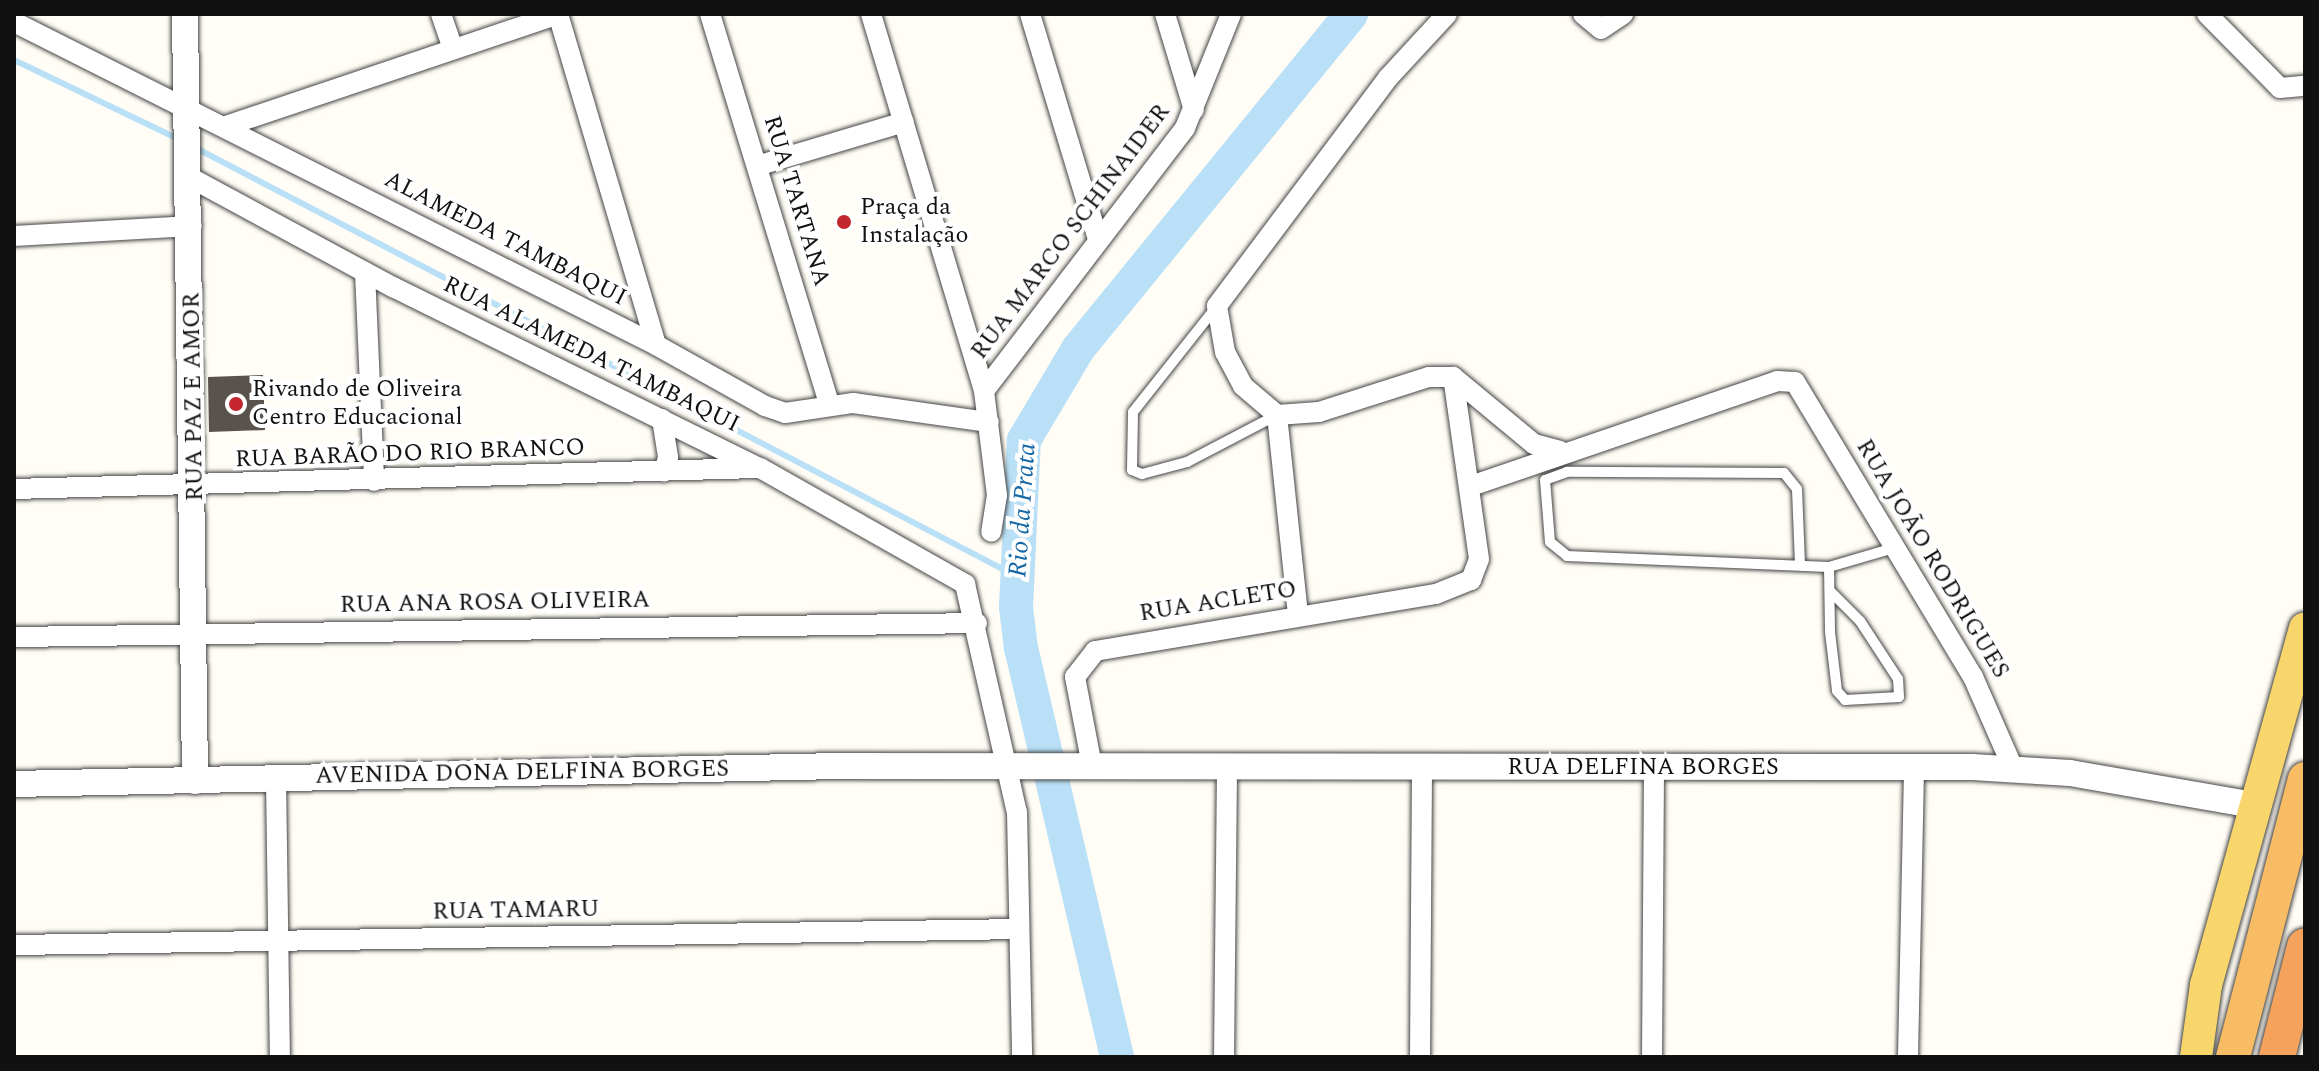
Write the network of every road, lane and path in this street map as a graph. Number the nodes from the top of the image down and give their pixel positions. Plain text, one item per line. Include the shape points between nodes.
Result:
1 (185, 14) edge
2 (441, 14) edge
3 (558, 14) edge
4 (710, 14) edge
5 (871, 14) edge
6 (1030, 14) edge
7 (1165, 14) edge
8 (1231, 14) edge
9 (1447, 14) edge
10 (1583, 14) edge
11 (1623, 14) edge
12 (2207, 14) edge
13 (14, 22) edge
14 (453, 49) junction
15 (2305, 86) edge
16 (1194, 110) junction
17 (191, 117) junction
18 (904, 122) junction
19 (226, 126) junction
20 (760, 165) junction
21 (191, 170) junction
22 (192, 226) junction
23 (14, 236) edge
24 (1097, 236) junction
25 (365, 272) junction
26 (1217, 306) junction
27 (656, 345) junction
28 (1453, 377) junction
29 (984, 391) junction
30 (829, 403) junction
31 (1277, 415) junction
32 (662, 419) junction
33 (989, 422) junction
34 (1560, 451) junction
35 (760, 468) junction
36 (664, 471) junction
37 (374, 481) junction
38 (1471, 486) junction
39 (196, 488) junction
40 (14, 489) edge
41 (991, 532) dead end
42 (1894, 548) junction
43 (1800, 564) junction
44 (1829, 567) junction
45 (1830, 591) junction
46 (1298, 616) junction
47 (977, 623) junction
48 (2305, 629) edge
49 (194, 633) junction
50 (14, 637) edge
51 (1227, 765) junction
52 (1019, 767) junction
53 (1083, 767) junction
54 (1422, 767) junction
55 (1914, 767) junction
56 (2013, 768) junction
57 (1654, 770) junction
58 (276, 778) junction
59 (2305, 779) edge
60 (195, 781) junction
61 (14, 784) edge
62 (2254, 805) junction
63 (1019, 929) junction
64 (282, 940) junction
65 (14, 945) edge
66 (2305, 946) edge
67 (280, 1057) edge
68 (1022, 1057) edge
69 (1224, 1057) edge
70 (1420, 1057) edge
71 (1652, 1057) edge
72 (1908, 1057) edge
73 (2196, 1057) edge
74 (2233, 1057) edge
75 (2277, 1057) edge

1 - 17 street, RUA PAZ E AMOR
2 - 14 street
3 - 14 street
3 - 27 street
4 - 20 street, RUA TARTANA
5 - 18 street
6 - 24 street
7 - 16 street
8 - 16 street, RUA MARCO SCHINAIDER
9 - 26 street via 1388,78
10 - 11 street via 1601,29
12 - 15 street via 2280,88
13 - 17 street, ALAMEDA TAMBAQUI
14 - 19 street
16 - 24 street, RUA MARCO SCHINAIDER via 1167,153
17 - 19 street, ALAMEDA TAMBAQUI
17 - 21 street, RUA PAZ E AMOR
18 - 20 street
18 - 29 street
19 - 27 street, ALAMEDA TAMBAQUI
20 - 30 street, RUA TARTANA
21 - 22 street, RUA PAZ E AMOR
21 - 25 street, RUA ALAMEDA TAMBAQUI
22 - 23 street
22 - 39 street, RUA PAZ E AMOR
24 - 29 street, RUA MARCO SCHINAIDER
25 - 32 street, RUA ALAMEDA TAMBAQUI
25 - 37 street
26 - 31 street via 1234,374
26 - 31 lane via 1133,412 1132,470 1142,474 1187,462
27 - 30 street, ALAMEDA TAMBAQUI via 785,413
28 - 31 street via 1429,377 1319,412
28 - 34 street via 1534,444
28 - 38 street
29 - 33 street
30 - 33 street, ALAMEDA TAMBAQUI
31 - 46 street
32 - 35 street, RUA ALAMEDA TAMBAQUI
32 - 36 street via 668,458
33 - 41 street via 997,495
34 - 38 street
34 - 42 street, RUA JOÃO RODRIGUES via 1777,381 1795,382
35 - 36 street, RUA BARÃO DO RIO BRANCO
35 - 47 street, RUA ALAMEDA TAMBAQUI via 965,584
36 - 37 street, RUA BARÃO DO RIO BRANCO
37 - 39 street, RUA BARÃO DO RIO BRANCO
38 - 46 street, RUA ACLETO via 1479,559 1471,580 1436,594
39 - 40 street, RUA BARÃO DO RIO BRANCO
39 - 49 street, RUA PAZ E AMOR
42 - 44 lane
42 - 56 street, RUA JOÃO RODRIGUES via 1990,708
43 - 43 lane via 1558,554 1550,542 1545,480 1567,472 1784,473 1797,489
43 - 44 lane
44 - 45 lane
45 - 45 lane via 1839,695 1899,697 1898,679 1860,621
46 - 53 street, RUA ACLETO via 1095,651 1078,667 1074,685
47 - 49 street, RUA ANA ROSA OLIVEIRA
47 - 52 street
48 - 62 main road
49 - 50 street, RUA ANA ROSA OLIVEIRA
49 - 60 street, RUA PAZ E AMOR
51 - 53 street, RUA DELFINA BORGES
51 - 54 street, RUA DELFINA BORGES
51 - 69 street
52 - 53 street, RUA DELFINA BORGES
52 - 58 street, AVENIDA DONA DELFINA BORGES
52 - 63 street
54 - 57 street, RUA DELFINA BORGES
54 - 70 street
55 - 56 street, RUA DELFINA BORGES
55 - 57 street, RUA DELFINA BORGES
55 - 72 street
56 - 62 street, RUA DELFINA BORGES
57 - 71 street
58 - 60 street, AVENIDA DONA DELFINA BORGES
58 - 64 street
59 - 74 highway
60 - 61 street, AVENIDA DONA DELFINA BORGES
62 - 73 main road via 2206,985
63 - 64 street, RUA TAMARU
63 - 68 street
64 - 65 street, RUA TAMARU
64 - 67 street
66 - 75 highway

